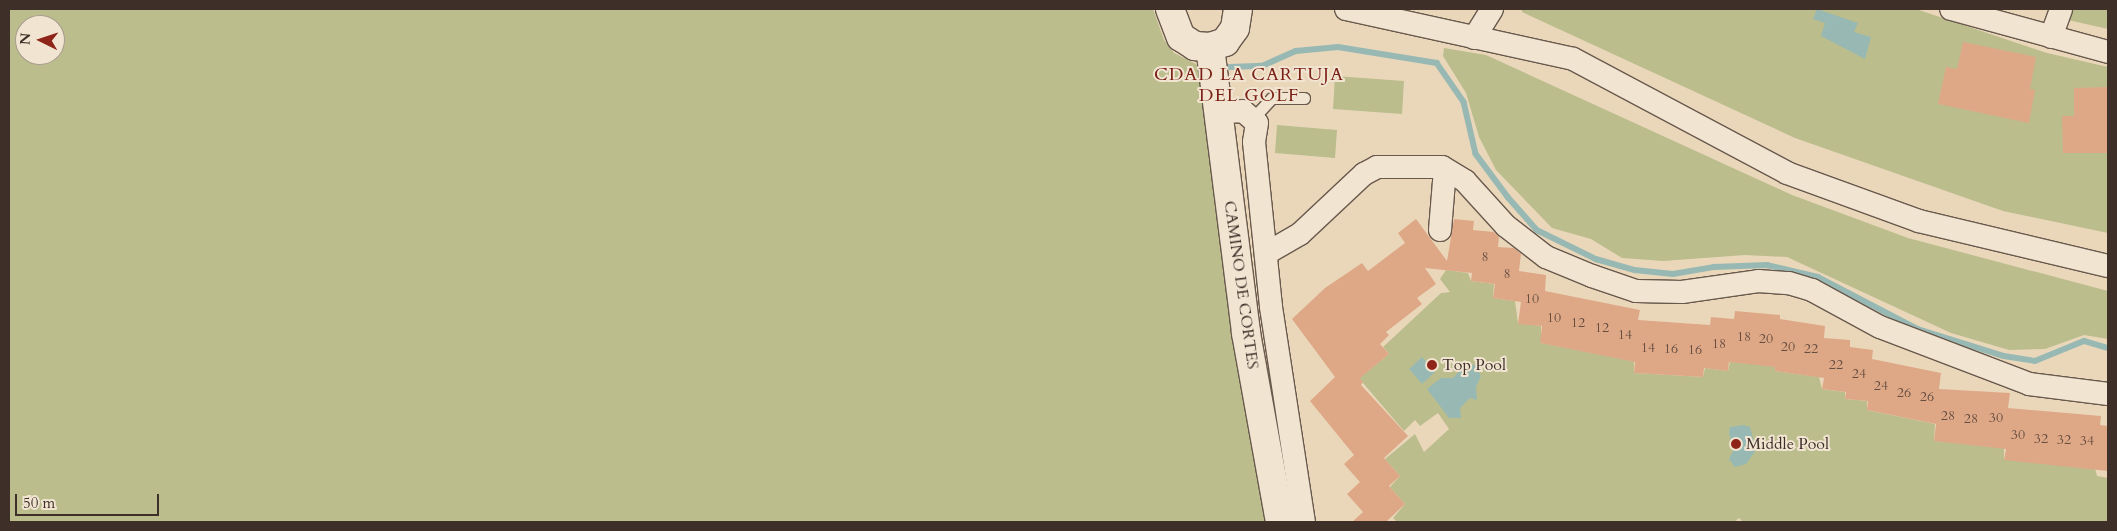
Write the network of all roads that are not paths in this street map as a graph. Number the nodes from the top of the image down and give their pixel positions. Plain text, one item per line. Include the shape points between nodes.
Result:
1 (1170, 9) edge
2 (1238, 9) edge
3 (1346, 9) edge
4 (1492, 9) edge
5 (1951, 9) edge
6 (2061, 9) edge
7 (2051, 37) junction
8 (1474, 38) junction
9 (1210, 47) junction
10 (2108, 52) edge
11 (1304, 98) dead end
12 (1233, 113) junction
13 (1445, 168) junction
14 (1440, 230) dead end
15 (1267, 253) junction
16 (2108, 266) edge
17 (2108, 394) edge
18 (1280, 522) edge
19 (1304, 522) edge

1 - 9 street via 1181,37 1194,46
2 - 9 street via 1235,28 1225,42
3 - 8 street
4 - 8 street
5 - 7 street
6 - 7 street
7 - 10 street
8 - 16 street via 1573,59 1787,172 1919,221
9 - 12 street, CAMINO DE CORTES
11 - 12 lane via 1272,98
12 - 15 street via 1258,130 1254,142
12 - 18 street, CAMINO DE CORTES via 1246,333
13 - 14 street
13 - 15 street via 1390,164 1377,167 1364,174 1300,234
13 - 17 street via 1465,180 1506,226 1546,257 1636,291 1682,292 1758,281 1789,283 1812,290 1880,327 2029,384
15 - 19 street via 1271,307

